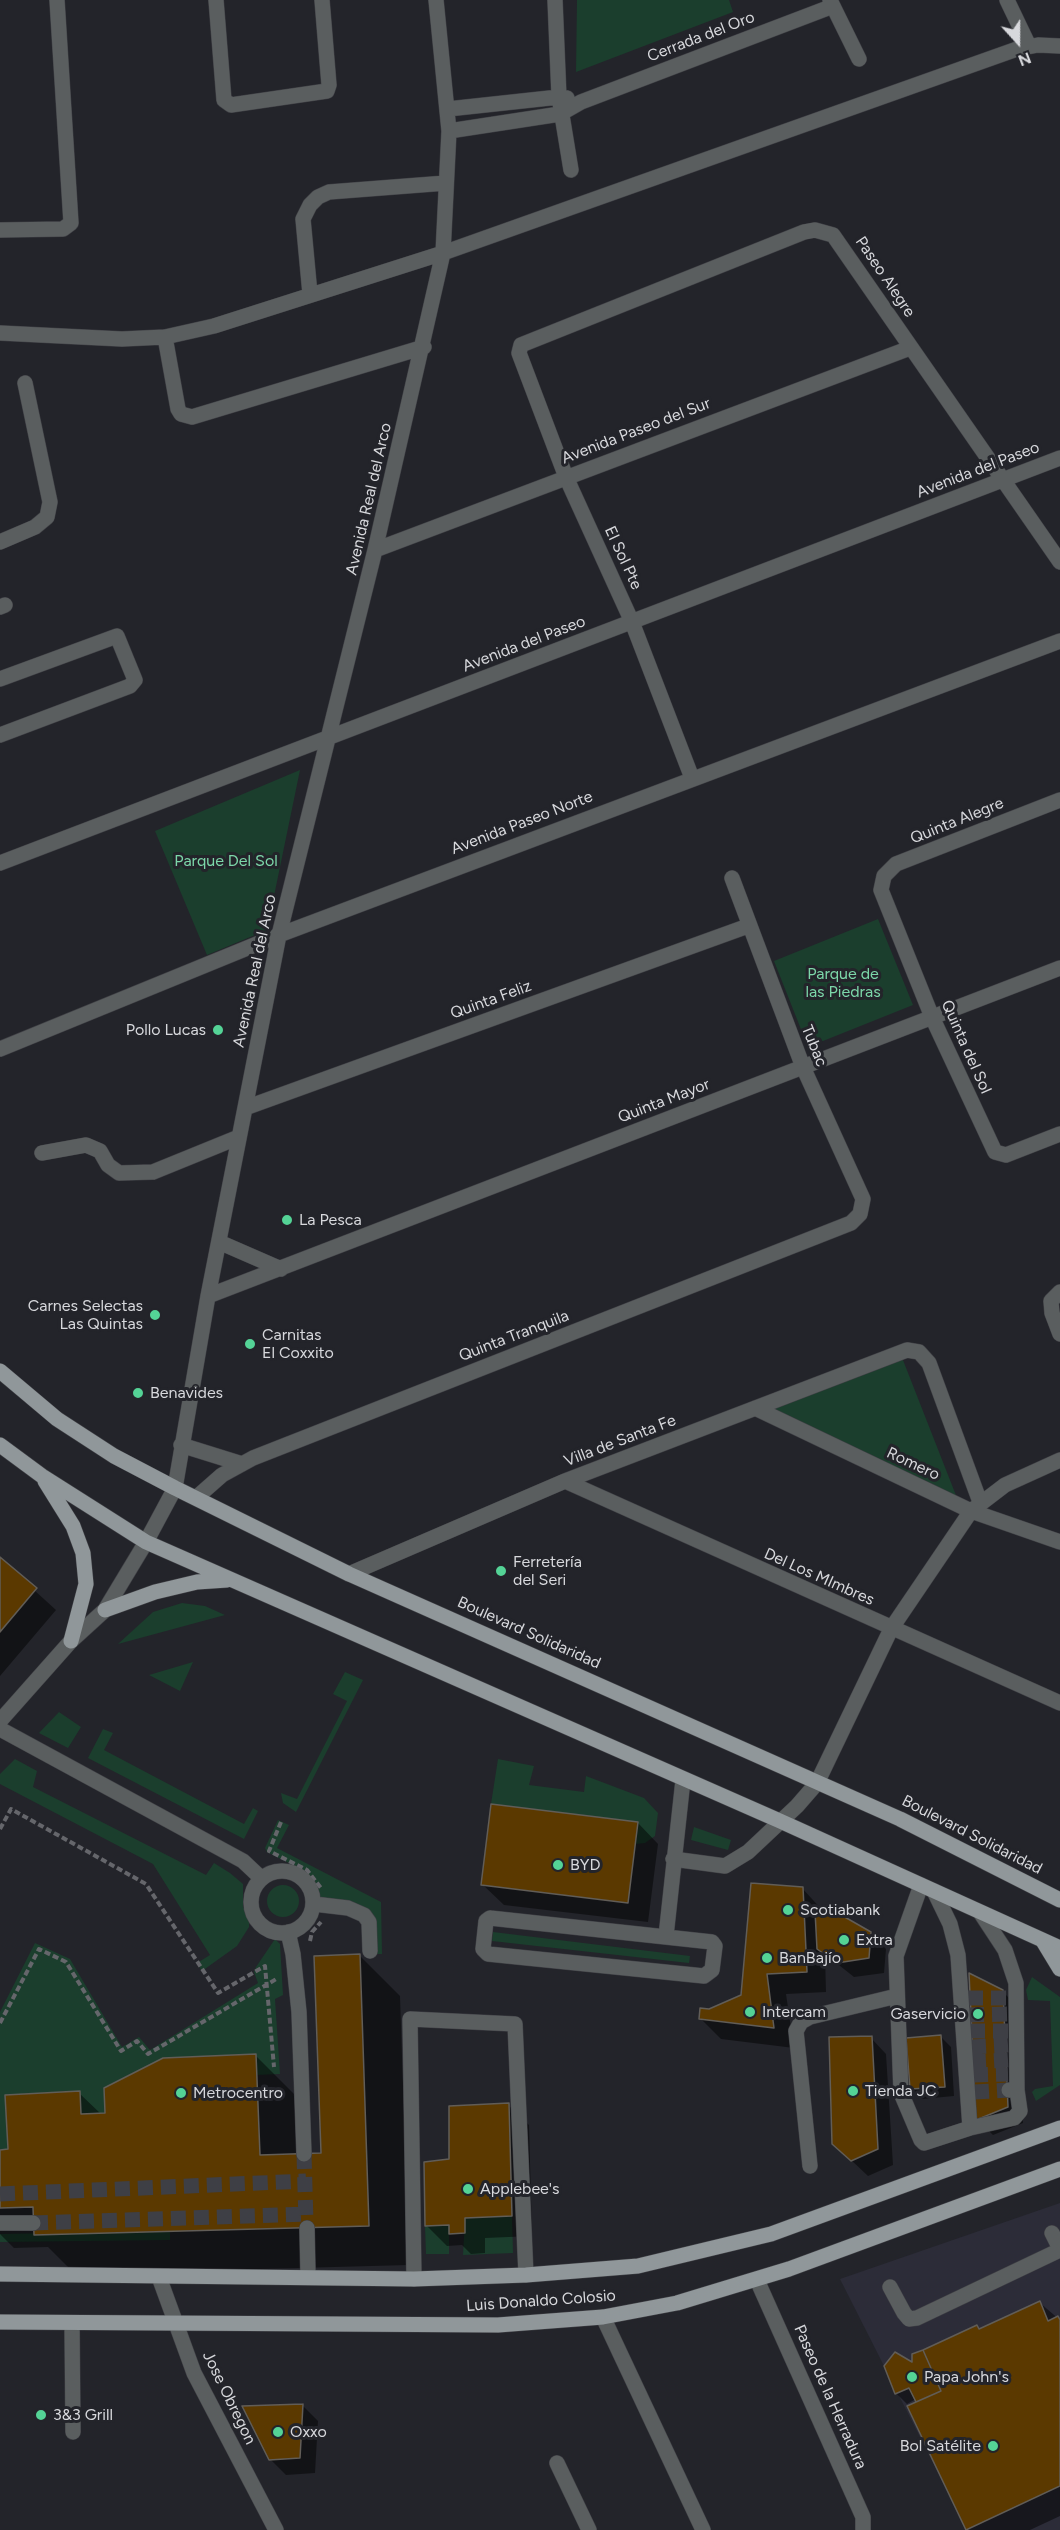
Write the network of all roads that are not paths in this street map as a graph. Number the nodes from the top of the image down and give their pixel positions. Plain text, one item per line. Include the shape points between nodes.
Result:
1 (57, 0) edge
2 (216, 0) edge
3 (322, 0) edge
4 (436, 0) edge
5 (555, 0) edge
6 (1007, 0) edge
7 (832, 3) edge
8 (1029, 46) junction
9 (1060, 46) edge
10 (859, 59) dead end
11 (559, 97) junction
12 (581, 102) junction
13 (448, 109) junction
14 (560, 114) junction
15 (449, 130) junction
16 (571, 170) dead end
17 (446, 183) junction
18 (0, 230) edge
19 (443, 253) junction
20 (310, 294) junction
21 (0, 333) edge
22 (165, 337) junction
23 (424, 347) junction
24 (910, 348) junction
25 (519, 353) joint
26 (25, 383) dead end
27 (1060, 458) edge
28 (566, 477) junction
29 (1004, 479) junction
30 (0, 542) edge
31 (375, 550) junction
32 (1060, 562) edge
33 (632, 622) junction
34 (1060, 640) edge
35 (0, 679) edge
36 (0, 735) edge
37 (330, 737) junction
38 (692, 778) junction
39 (1060, 800) edge
40 (0, 863) edge
41 (732, 878) dead end
42 (881, 890) joint
43 (748, 926) junction
44 (279, 935) junction
45 (1060, 968) edge
46 (932, 1017) junction
47 (0, 1049) edge
48 (803, 1067) junction
49 (245, 1108) junction
50 (1060, 1134) edge
51 (240, 1137) junction
52 (42, 1153) dead end
53 (852, 1223) joint
54 (219, 1242) junction
55 (281, 1269) junction
56 (1059, 1292) edge
57 (208, 1296) junction
58 (1060, 1334) edge
59 (0, 1371) edge
60 (755, 1408) junction
61 (181, 1444) junction
62 (0, 1445) edge
63 (1060, 1460) edge
64 (242, 1464) junction
65 (42, 1476) junction
66 (565, 1481) junction
67 (175, 1488) junction
68 (197, 1497) junction
69 (976, 1506) junction
70 (146, 1542) junction
71 (1060, 1542) edge
72 (349, 1574) junction
73 (229, 1580) junction
74 (105, 1610) junction
75 (891, 1629) junction
76 (71, 1641) junction
77 (1060, 1704) edge
78 (0, 1721) edge
79 (0, 1729) edge
80 (683, 1780) junction
81 (817, 1784) junction
82 (780, 1821) junction
83 (673, 1859) junction
84 (261, 1878) junction
85 (928, 1888) junction
86 (1060, 1900) edge
87 (319, 1904) junction
88 (980, 1912) junction
89 (288, 1932) junction
90 (666, 1936) junction
91 (1042, 1941) junction
92 (1060, 1948) edge
93 (370, 1950) dead end
94 (1060, 1969) edge
95 (897, 1996) junction
96 (1060, 2119) edge
97 (970, 2128) junction
98 (1056, 2130) edge
99 (304, 2154) tunnel mouth
100 (810, 2166) dead end
101 (1060, 2169) edge
102 (0, 2223) edge
103 (33, 2223) tunnel mouth
104 (307, 2228) tunnel mouth
105 (1052, 2233) dead end
106 (1060, 2250) edge
107 (0, 2274) edge
108 (526, 2275) junction
109 (308, 2276) junction
110 (159, 2277) junction
111 (414, 2279) junction
112 (757, 2280) junction
113 (890, 2287) dead end
114 (603, 2317) junction
115 (0, 2322) edge
116 (72, 2323) junction
117 (177, 2324) junction
118 (73, 2432) dead end
119 (557, 2463) dead end
120 (276, 2530) edge
121 (589, 2530) edge
122 (703, 2530) edge
123 (863, 2530) edge

1 - 18 street via 72,219 63,229
2 - 3 street via 224,100 231,105 327,91
4 - 13 street, Avenida Real del Arco
5 - 11 street
6 - 8 street
7 - 10 street, Cerrada del Oro
7 - 12 street, Cerrada del Oro
8 - 9 street
8 - 19 street
11 - 12 street
11 - 13 street
11 - 14 street
12 - 14 street, Cerrada del Oro
13 - 15 street, Avenida Real del Arco
14 - 15 street, Cerrada del Oro
14 - 16 street
15 - 17 street, Avenida Real del Arco
17 - 19 street, Avenida Real del Arco
17 - 20 street via 329,192 318,197 303,219
19 - 20 street
19 - 23 street, Avenida Real del Arco
20 - 22 street via 214,326
21 - 22 street via 122,339
22 - 23 street via 178,409 192,417
23 - 31 street, Avenida Real del Arco
24 - 25 street, Paseo Alegre via 839,241 815,230 521,345
24 - 28 street, Avenida Paseo del Sur
24 - 29 street, Paseo Alegre
25 - 28 street, El Sol Pte
26 - 30 street via 50,502 47,517 35,527
27 - 29 street, Avenida del Paseo
28 - 31 street, Avenida Paseo del Sur
28 - 33 street, El Sol Pte
29 - 32 street, Paseo Alegre
29 - 33 street, Avenida del Paseo
31 - 37 street, Avenida Real del Arco
33 - 37 street, Avenida del Paseo
33 - 38 street, El Sol Pte
34 - 38 street, Avenida Paseo Norte
35 - 36 street via 117,636 135,680 130,686
37 - 40 street, Avenida del Paseo
37 - 44 street, Avenida Real del Arco
38 - 44 street, Avenida Paseo Norte
39 - 42 street, Quinta Alegre via 896,864 884,876
41 - 43 street, Tubac
42 - 46 street, Quinta del Sol
43 - 48 street, Tubac
43 - 49 street, Quinta Feliz
44 - 47 street, Avenida Paseo Norte
44 - 49 street, Avenida Real del Arco
45 - 46 street, Quinta Mayor
46 - 48 street, Quinta Mayor
46 - 50 street, Quinta del Sol via 995,1152 1006,1155
48 - 53 street, Tubac via 863,1199 860,1214
48 - 55 street, Quinta Mayor
49 - 51 street, Avenida Real del Arco
51 - 52 street via 153,1172 119,1173 108,1165 100,1151 86,1145
51 - 54 street, Avenida Real del Arco
53 - 64 street, Quinta Tranquila
54 - 55 street
54 - 57 street, Avenida Real del Arco
55 - 57 street, Quinta Mayor
56 - 58 street via 1051,1301
57 - 61 street, Avenida Real del Arco
59 - 67 main road, Boulevard Solidaridad via 57,1419 114,1456
60 - 66 street, Villa de Santa Fe
60 - 69 street, Romero
60 - 69 street, Villa de Santa Fe via 907,1350 919,1352 929,1363
61 - 64 street
61 - 67 street, Avenida Real del Arco
62 - 65 main road
63 - 69 street via 1005,1485
64 - 68 street, Quinta Tranquila
65 - 70 main road
65 - 76 main road via 73,1526 83,1553 86,1584
66 - 72 street, Villa de Santa Fe
66 - 75 street, Del Los MImbres
67 - 68 main road, Boulevard Solidaridad
67 - 70 street, Avenida Real del Arco
68 - 72 main road, Boulevard Solidaridad
69 - 71 street, Romero
69 - 75 street
70 - 73 main road
70 - 74 street, Avenida Real del Arco
72 - 81 main road, Boulevard Solidaridad via 584,1676
73 - 74 main road via 197,1582 155,1592
73 - 80 main road
74 - 76 street, Avenida Real del Arco
75 - 77 street, Del Los MImbres
75 - 81 street
76 - 78 street, Avenida Real del Arco
79 - 84 street via 243,1861
80 - 82 main road
80 - 83 street
81 - 82 street
81 - 86 main road, Boulevard Solidaridad via 900,1819
82 - 83 street via 748,1852 725,1866
82 - 85 main road
83 - 90 street
84 - 87 street via 285,1870 296,1873 311,1888
84 - 89 street via 252,1896 255,1917 272,1931
85 - 88 main road
85 - 95 street via 896,1956
85 - 97 street via 955,1940 965,1999
87 - 89 street via 303,1925
87 - 93 street via 348,1908 364,1915 369,1922
88 - 91 main road
88 - 97 street via 1005,1950 1016,1983 1012,2006 1013,2090 1020,2111 1017,2116
89 - 99 street via 299,2013
90 - 90 street via 490,1918 486,1921 483,1949 488,1954 709,1974 715,1946 712,1942
91 - 92 main road
91 - 94 main road
95 - 97 street via 900,2093 921,2140 924,2143
95 - 100 street via 810,2018 801,2022 796,2031
96 - 98 main road
98 - 108 main road, Luis Donaldo Colosio via 771,2234 720,2248 638,2266
101 - 112 main road, Luis Donaldo Colosio
102 - 103 street
104 - 109 street
105 - 106 street
106 - 113 street via 917,2318 909,2319
107 - 110 main road, Luis Donaldo Colosio
108 - 111 main road, Luis Donaldo Colosio
108 - 111 street via 515,2024 410,2019
109 - 110 main road, Luis Donaldo Colosio
109 - 111 main road, Luis Donaldo Colosio
110 - 117 street, Jose Obregon
112 - 114 main road, Luis Donaldo Colosio via 677,2303
112 - 123 street, Paseo de la Herradura via 863,2517
114 - 117 main road, Luis Donaldo Colosio via 498,2325
114 - 122 street
115 - 116 main road, Luis Donaldo Colosio
116 - 117 main road, Luis Donaldo Colosio
116 - 118 street
117 - 120 street, Jose Obregon via 194,2373
119 - 121 street

